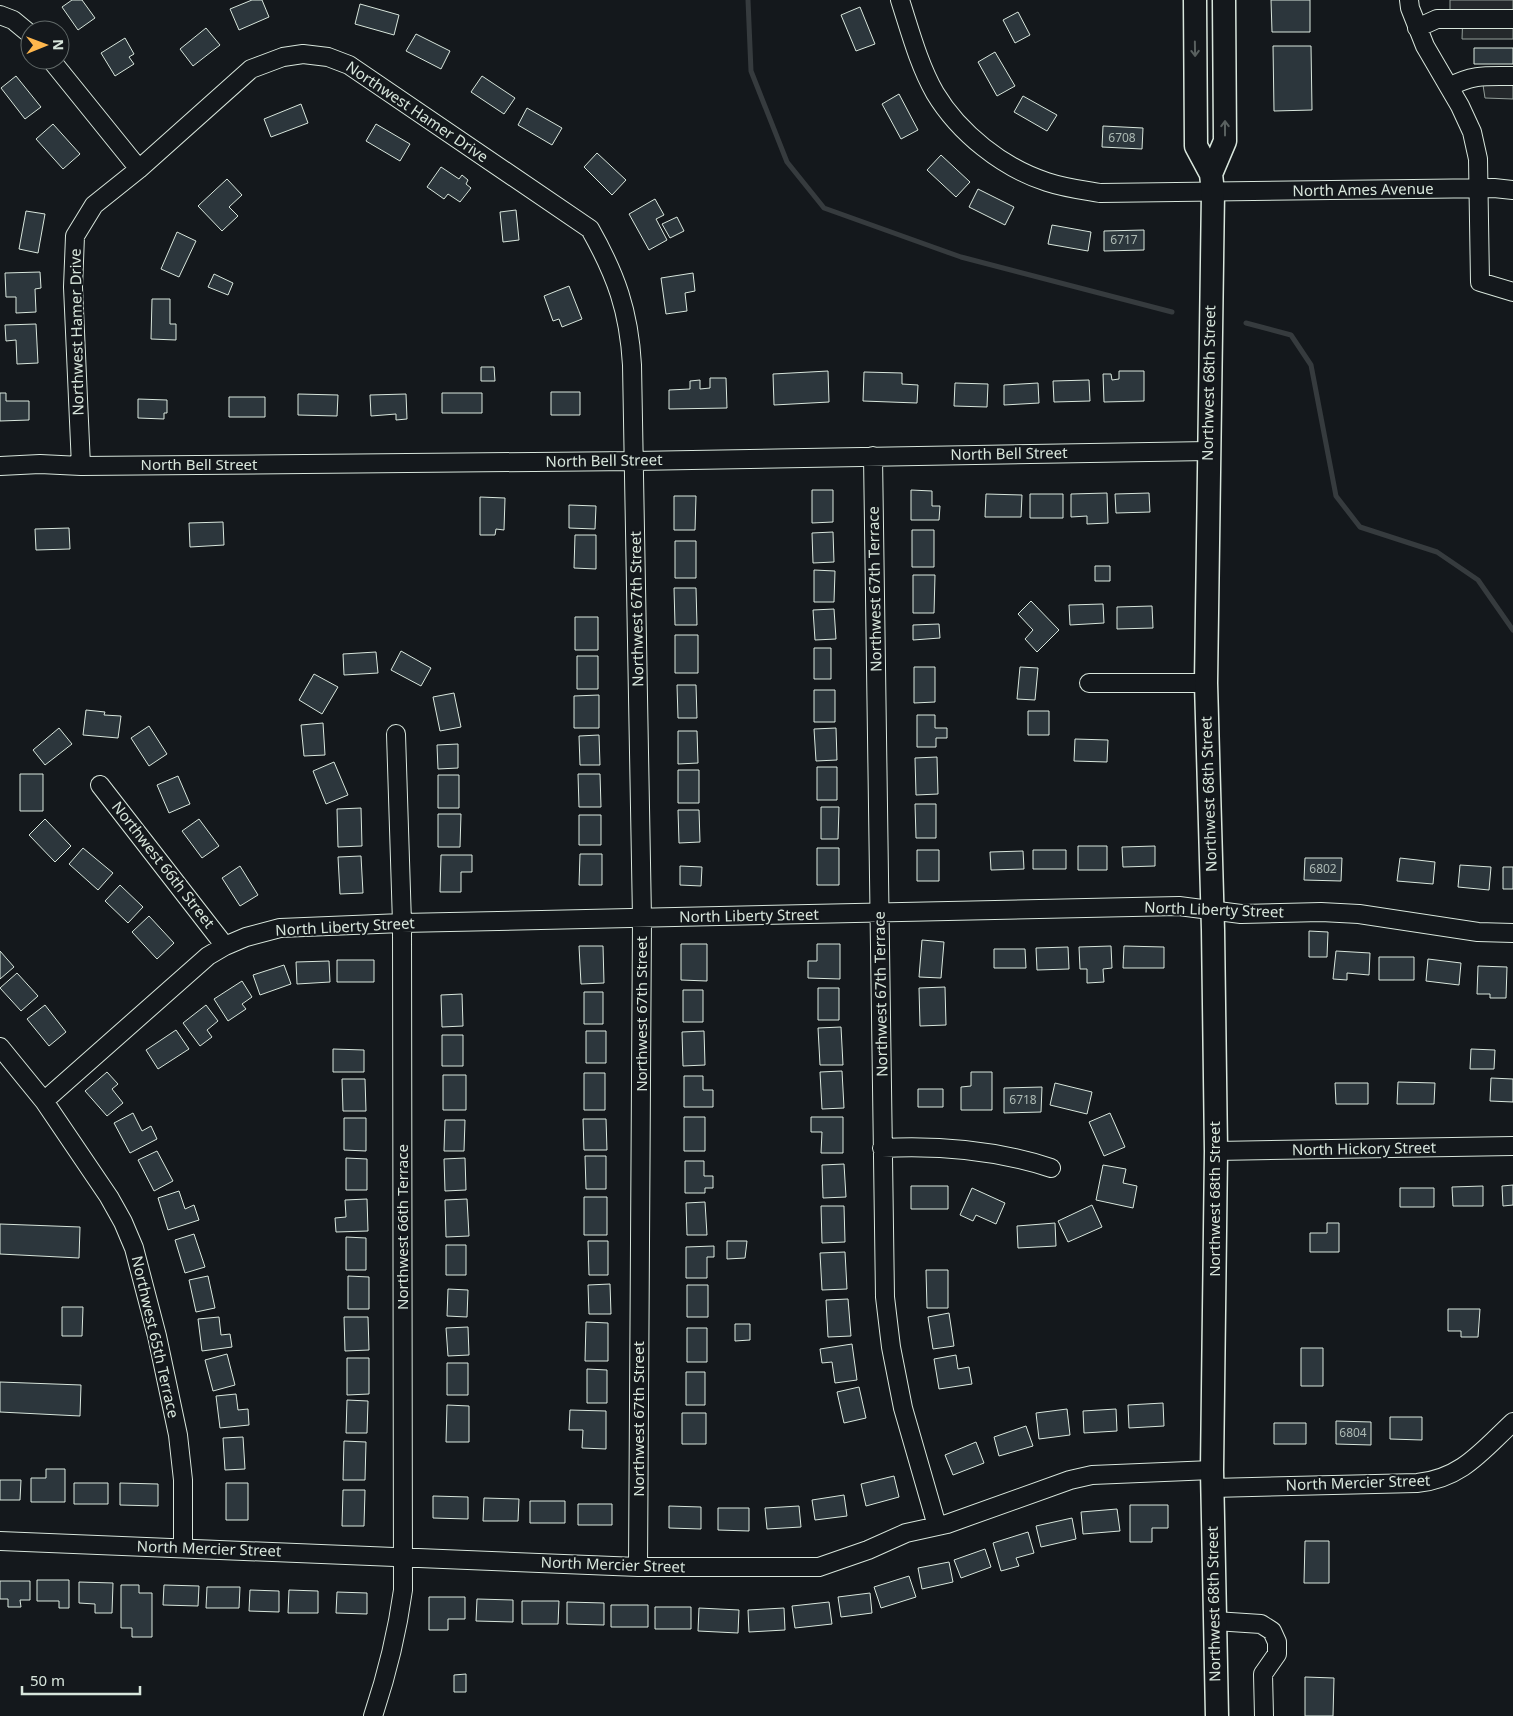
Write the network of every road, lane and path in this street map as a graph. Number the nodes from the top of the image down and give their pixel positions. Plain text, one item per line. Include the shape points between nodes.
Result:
1 (900, 0) edge
2 (1194, 0) edge
3 (1224, 0) edge
4 (1409, 0) edge
5 (0, 15) edge
6 (1513, 19) edge
7 (20, 26) edge
8 (1418, 28) junction
9 (60, 70) edge
10 (1513, 76) edge
11 (1449, 87) junction
12 (139, 169) junction
13 (1212, 183) junction
14 (1479, 189) junction
15 (1513, 190) edge
16 (1513, 292) edge
17 (1208, 450) junction
18 (873, 456) junction
19 (634, 461) junction
20 (0, 466) edge
21 (81, 466) junction
22 (1089, 683) dead end
23 (1206, 683) junction
24 (396, 734) dead end
25 (100, 785) dead end
26 (1212, 911) junction
27 (880, 913) junction
28 (642, 918) junction
29 (402, 923) junction
30 (1513, 933) edge
31 (225, 946) junction
32 (0, 1046) edge
33 (44, 1101) junction
34 (1513, 1146) edge
35 (882, 1148) junction
36 (1216, 1151) junction
37 (1051, 1168) dead end
38 (1513, 1422) edge
39 (1212, 1479) junction
40 (937, 1526) junction
41 (0, 1541) edge
42 (183, 1548) junction
43 (403, 1557) junction
44 (638, 1567) junction
45 (1215, 1621) junction
46 (373, 1716) edge
47 (1217, 1716) edge
48 (1264, 1716) edge

1 - 13 street, North Ames Avenue via 924,70 936,93 968,133 996,156 1046,182 1100,193
2 -> 13 main road, Northwest 68th Street via 1196,146
13 -> 3 main road, Northwest 68th Street via 1225,141
4 - 8 street
5 - 7 street
6 - 8 street via 1437,19
8 - 11 street
9 - 12 street
10 - 11 street via 1464,79
11 - 14 street via 1472,132 1478,159
12 - 19 street, Northwest Hamer Drive via 251,69 283,57 303,54 328,57 349,65 590,228 614,275 626,313 632,365
12 - 21 street, Northwest Hamer Drive via 94,205 75,236 73,287
13 - 14 street, North Ames Avenue
13 - 17 main road, Northwest 68th Street
14 - 15 street, North Ames Avenue
14 - 16 street via 1480,282
17 - 18 street, North Bell Street
17 - 23 main road, Northwest 68th Street
18 - 19 street, North Bell Street
18 - 27 street, Northwest 67th Terrace
19 - 21 street, North Bell Street
19 - 28 street, Northwest 67th Street
20 - 21 street, North Bell Street
22 - 23 street
23 - 26 main road, Northwest 68th Street
24 - 29 street, Northwest 66th Terrace
25 - 31 street, Northwest 66th Street
26 - 27 street, North Liberty Street via 1180,906
26 - 30 street, North Liberty Street via 1359,914 1478,932
26 - 36 main road, Northwest 68th Street
27 - 28 street, North Liberty Street
27 - 35 street, Northwest 67th Terrace
28 - 29 street, North Liberty Street
28 - 44 street, Northwest 67th Street
29 - 31 street, North Liberty Street via 280,928
29 - 43 street, Northwest 66th Terrace
31 - 33 street, North Liberty Street via 208,956
32 - 33 street, Northwest 65th Terrace
33 - 42 street, Northwest 65th Terrace via 109,1197 134,1248 178,1435 183,1480
34 - 36 street, North Hickory Street
35 - 37 street via 955,1148 997,1154
35 - 40 street, Northwest 67th Terrace via 885,1297 891,1347 903,1408
36 - 39 main road, Northwest 68th Street
38 - 39 street, North Mercier Street via 1466,1466 1438,1480 1417,1483
39 - 40 street, North Mercier Street via 1092,1476 1070,1480
39 - 45 main road, Northwest 68th Street
40 - 44 street, North Mercier Street via 906,1533 819,1566
41 - 42 street, North Mercier Street
42 - 43 street, North Mercier Street
43 - 44 street, North Mercier Street
43 - 46 street, Northwest 66th Terrace via 399,1618 389,1668
45 - 47 main road, Northwest 68th Street
45 - 48 street via 1261,1624 1272,1631 1277,1642 1277,1654 1263,1674

